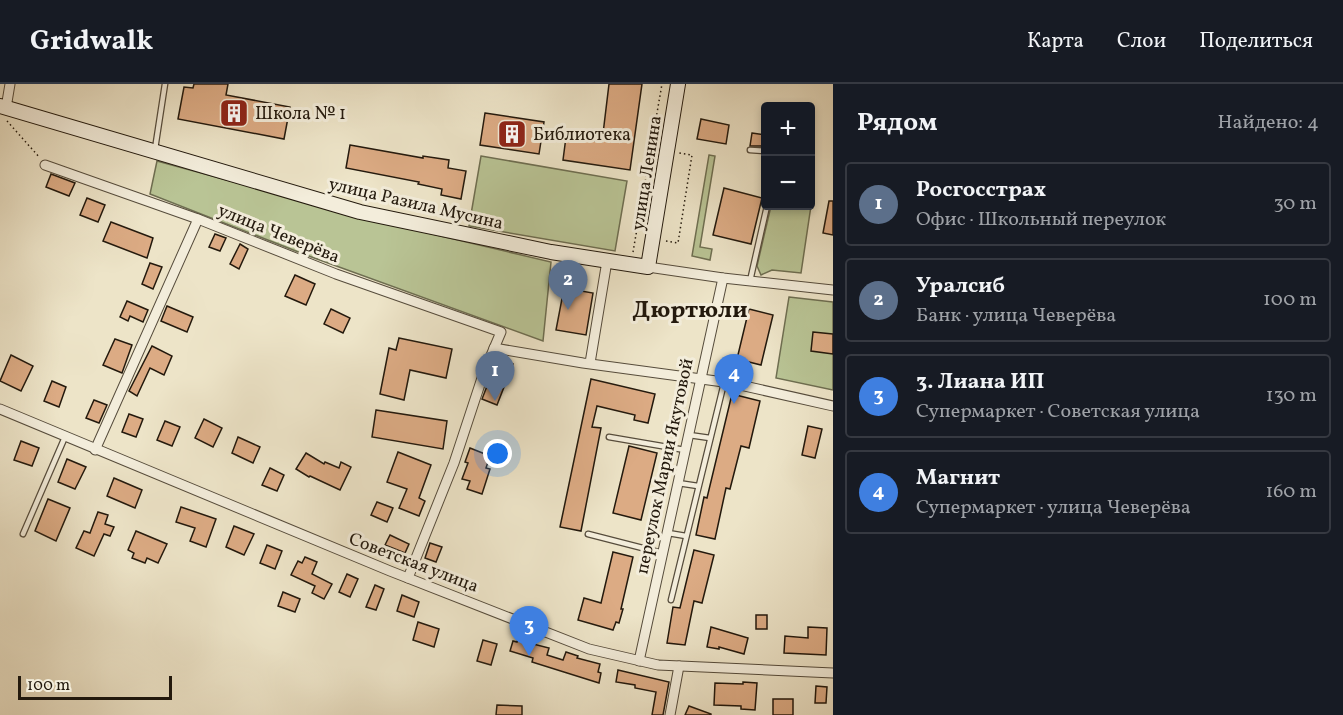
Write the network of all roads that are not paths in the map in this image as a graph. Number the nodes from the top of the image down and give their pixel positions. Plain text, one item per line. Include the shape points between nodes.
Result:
1 (10, 84) edge
2 (165, 84) edge
3 (678, 84) edge
4 (3, 110) edge
5 (750, 150) dead end
6 (761, 151) edge
7 (155, 152) junction
8 (45, 165) road end
9 (766, 210) edge
10 (198, 219) junction
11 (607, 261) junction
12 (648, 267) junction
13 (723, 278) junction
14 (750, 281) junction
15 (833, 290) edge
16 (494, 348) junction
17 (590, 363) junction
18 (700, 380) junction
19 (724, 383) junction
20 (833, 406) edge
21 (0, 409) edge
22 (688, 435) junction
23 (609, 437) dead end
24 (65, 438) junction
25 (710, 438) junction
26 (95, 450) junction
27 (684, 450) junction
28 (678, 483) junction
29 (698, 486) junction
30 (667, 533) junction
31 (24, 534) dead end
32 (588, 534) dead end
33 (686, 536) junction
34 (663, 553) junction
35 (408, 578) junction
36 (671, 600) dead end
37 (639, 661) junction
38 (679, 666) junction
39 (833, 673) edge
40 (670, 715) edge

1 - 4 street
2 - 7 lane
3 - 12 main road, улица Ленина
4 - 7 main road, улица Разила Мусина
5 - 6 lane
7 - 11 main road, улица Разила Мусина via 360,212
8 - 10 street, улица Чеверёва
9 - 14 lane
10 - 16 street, улица Чеверёва via 336,274 501,332
10 - 26 street
11 - 12 main road, улица Разила Мусина
11 - 17 street
12 - 13 street, улица Разила Мусина
13 - 14 street, улица Разила Мусина
13 - 18 street, переулок Марии Якутовой
14 - 15 street, улица Разила Мусина
16 - 17 street
16 - 35 street
17 - 18 street
18 - 19 street
18 - 22 street, переулок Марии Якутовой
19 - 20 street
19 - 25 lane
21 - 24 street, Советская улица
22 - 25 lane
22 - 27 street, переулок Марии Якутовой
23 - 27 lane
24 - 26 street, Советская улица
24 - 31 lane
25 - 29 lane
26 - 35 street, Советская улица
27 - 28 street, переулок Марии Якутовой
28 - 29 lane
28 - 30 street, переулок Марии Якутовой
29 - 33 lane
30 - 33 lane
30 - 34 street, переулок Марии Якутовой
32 - 34 lane
33 - 36 lane
34 - 37 street, переулок Марии Якутовой
35 - 37 street, Советская улица via 589,649
37 - 38 street, Советская улица
38 - 39 street, Советская улица
38 - 40 street

